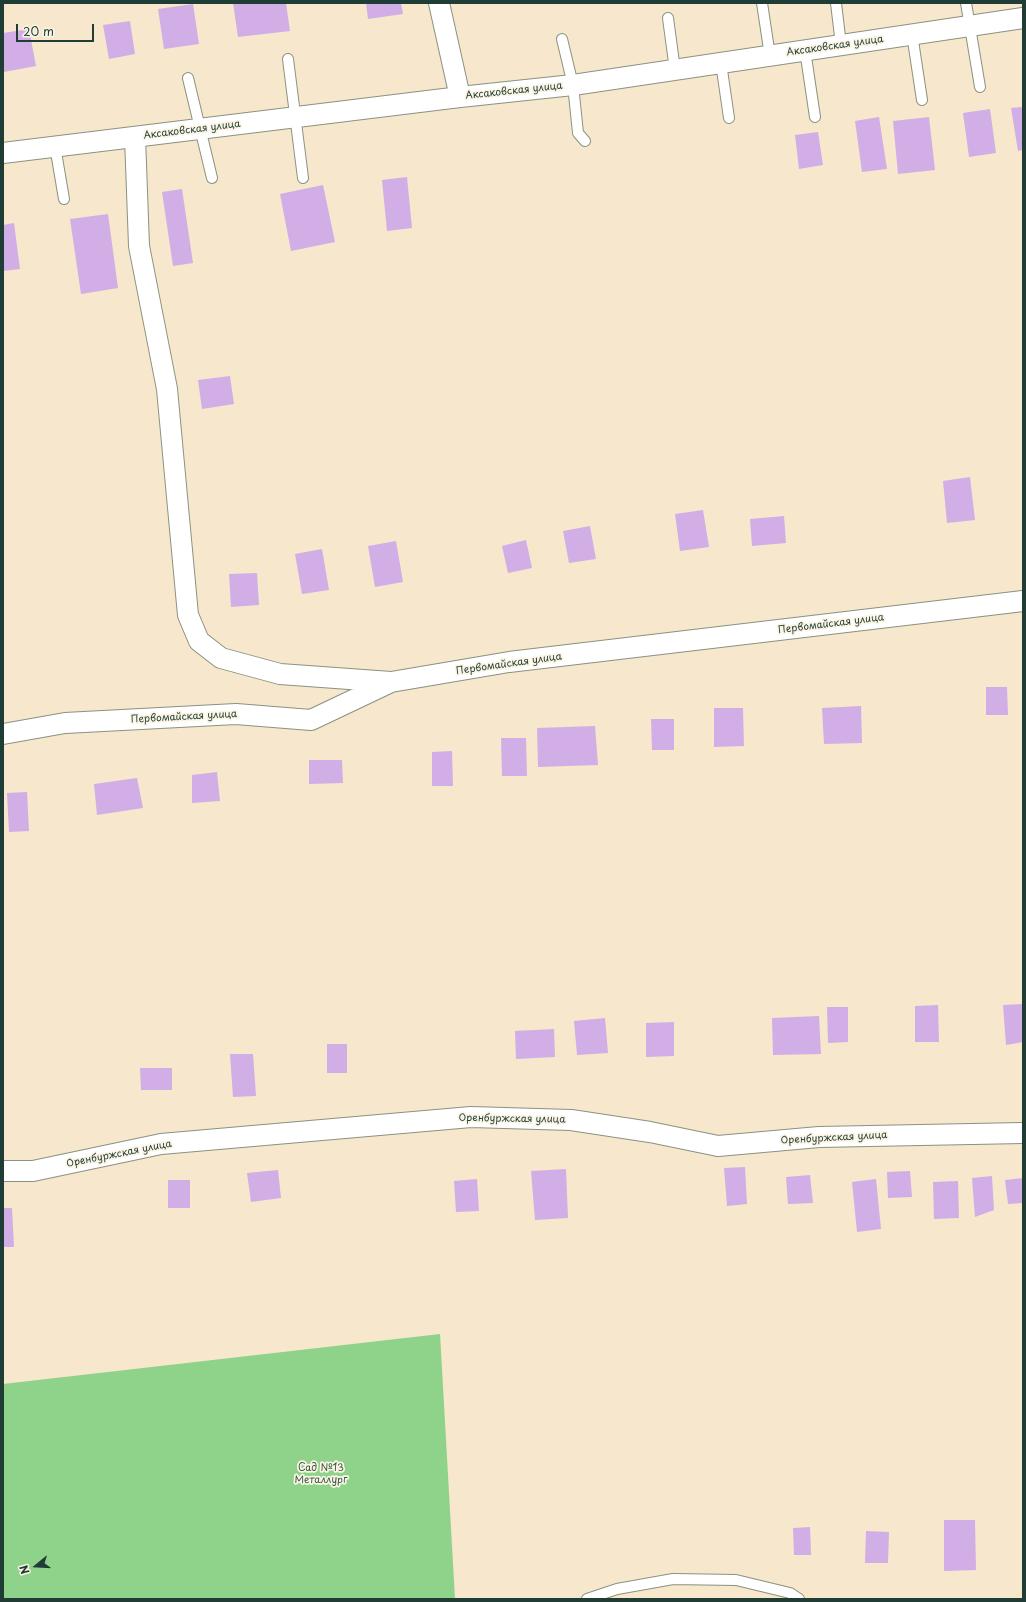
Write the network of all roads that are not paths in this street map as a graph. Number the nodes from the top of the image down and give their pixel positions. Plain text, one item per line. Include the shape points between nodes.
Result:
1 (440, 3) edge
2 (762, 3) edge
3 (836, 3) edge
4 (966, 3) edge
5 (668, 18) dead end
6 (1023, 18) edge
7 (970, 26) junction
8 (912, 34) junction
9 (562, 39) dead end
10 (841, 45) junction
11 (805, 50) junction
12 (770, 56) junction
13 (288, 59) dead end
14 (721, 63) junction
15 (675, 70) junction
16 (188, 78) dead end
17 (573, 85) junction
18 (980, 87) dead end
19 (460, 97) junction
20 (922, 100) dead end
21 (295, 117) junction
22 (815, 117) dead end
23 (730, 118) dead end
24 (201, 129) junction
25 (135, 137) junction
26 (585, 141) dead end
27 (55, 146) junction
28 (3, 153) edge
29 (212, 178) dead end
30 (303, 178) dead end
31 (64, 199) dead end
32 (1023, 601) edge
33 (391, 682) junction
34 (3, 734) edge
35 (1023, 1133) edge
36 (3, 1171) edge
37 (587, 1599) edge
38 (799, 1599) edge

1 - 19 street
2 - 12 lane
3 - 10 lane
4 - 7 lane
5 - 15 lane
6 - 7 street, Аксаковская улица
7 - 8 street, Аксаковская улица
7 - 18 lane
8 - 10 street, Аксаковская улица
8 - 20 lane
9 - 17 lane
10 - 11 street, Аксаковская улица
11 - 12 street, Аксаковская улица
11 - 22 lane
12 - 14 street, Аксаковская улица
13 - 21 lane
14 - 15 street, Аксаковская улица
14 - 23 lane
15 - 17 street, Аксаковская улица
16 - 24 lane
17 - 19 street, Аксаковская улица
17 - 26 lane via 578,133
19 - 21 street, Аксаковская улица
21 - 24 street, Аксаковская улица
21 - 30 lane
24 - 25 street, Аксаковская улица
24 - 29 lane
25 - 27 street, Аксаковская улица
25 - 33 street via 139,246 167,389 188,615 199,641 221,658 280,674
27 - 28 street, Аксаковская улица
27 - 31 lane
32 - 33 street, Первомайская улица via 509,662
33 - 34 street, Первомайская улица via 311,720 236,714 65,723
35 - 36 street, Оренбуржская улица via 819,1137 718,1146 571,1120 471,1117 162,1144 33,1171
37 - 38 lane via 617,1589 673,1579 736,1580 790,1593

